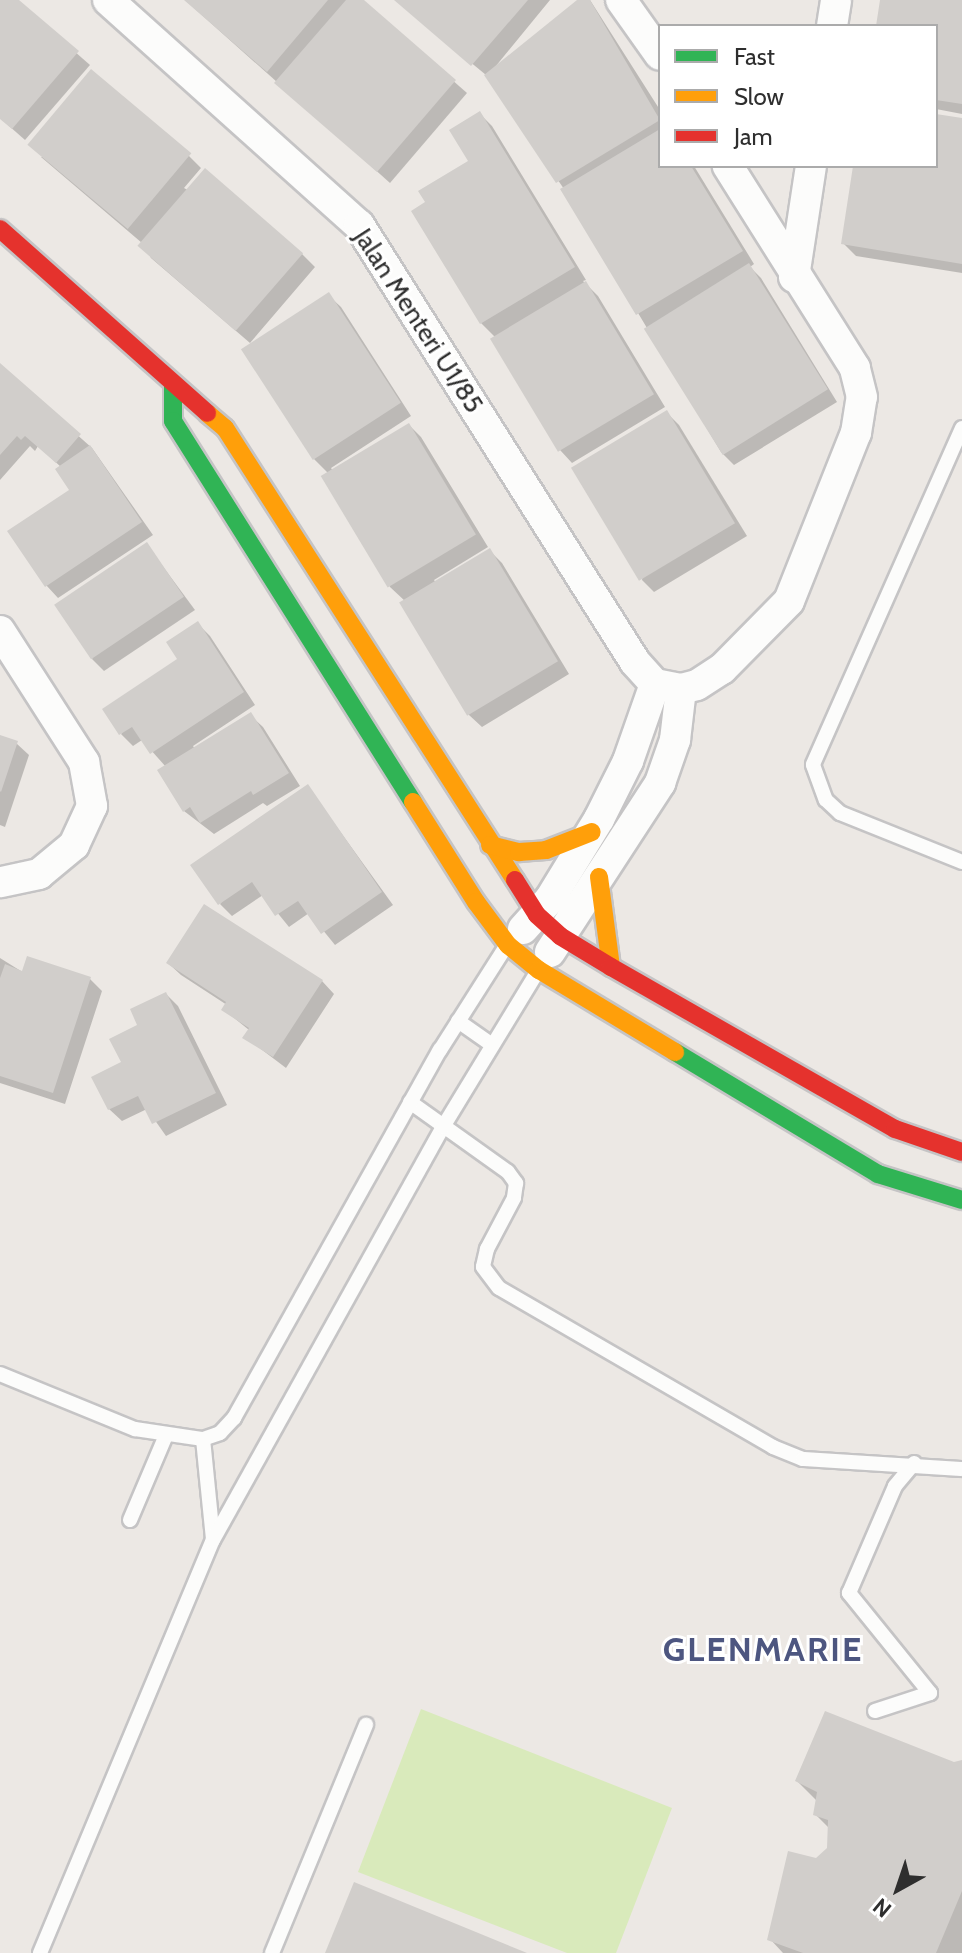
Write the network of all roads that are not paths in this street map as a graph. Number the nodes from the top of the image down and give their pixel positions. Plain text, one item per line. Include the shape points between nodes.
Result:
1 (108, 0) edge
2 (621, 0) edge
3 (836, 0) edge
4 (832, 24) edge
5 (658, 52) edge
6 (729, 168) edge
7 (811, 168) edge
8 (0, 229) edge
9 (794, 277) junction
10 (173, 385) junction
11 (962, 428) edge
12 (955, 466) edge
13 (0, 631) edge
14 (669, 687) junction
15 (592, 832) junction
16 (490, 845) junction
17 (962, 862) edge
18 (599, 877) junction
19 (0, 882) edge
20 (537, 915) junction
21 (560, 936) junction
22 (508, 945) junction
23 (611, 967) junction
24 (539, 970) junction
25 (458, 1021) junction
26 (491, 1044) junction
27 (410, 1102) junction
28 (443, 1127) junction
29 (962, 1152) edge
30 (962, 1200) edge
31 (0, 1374) edge
32 (166, 1435) junction
33 (203, 1439) junction
34 (914, 1463) junction
35 (962, 1469) edge
36 (130, 1520) dead end
37 (213, 1540) junction
38 (875, 1711) dead end
39 (366, 1725) dead end
40 (40, 1953) edge
41 (272, 1953) edge

1 - 14 street, Jalan Menteri U1/85 via 359,225 635,662
2 - 5 street
3 - 4 street
6 - 9 street
7 - 9 street
8 - 10 street
9 - 14 street via 855,368 862,397 856,433 789,601 722,669 697,685
10 - 16 street via 225,428
10 - 22 street via 173,421
11 - 12 lane
12 - 17 lane via 813,765 826,800 840,813
13 - 19 street via 84,762 92,806 74,845 39,874
14 - 15 street
14 - 18 street via 675,740 660,783
15 - 16 street via 546,850 519,852
15 - 20 street
16 - 20 street
18 - 21 street
18 - 23 street
20 - 21 street
20 - 22 street
21 - 23 street
21 - 24 street
22 - 24 street
22 - 25 lane
23 - 29 street via 895,1129
24 - 26 lane
24 - 30 street via 878,1174
25 - 26 lane
25 - 27 lane
26 - 28 lane
27 - 28 lane
27 - 33 lane via 234,1418 220,1433
28 - 34 lane via 516,1183 483,1267 499,1288 773,1447 803,1459
28 - 37 lane
31 - 32 lane via 135,1429
32 - 33 lane
32 - 36 lane
33 - 37 lane
34 - 35 lane
34 - 38 lane via 895,1486 849,1593 930,1693
37 - 40 lane
39 - 41 lane

